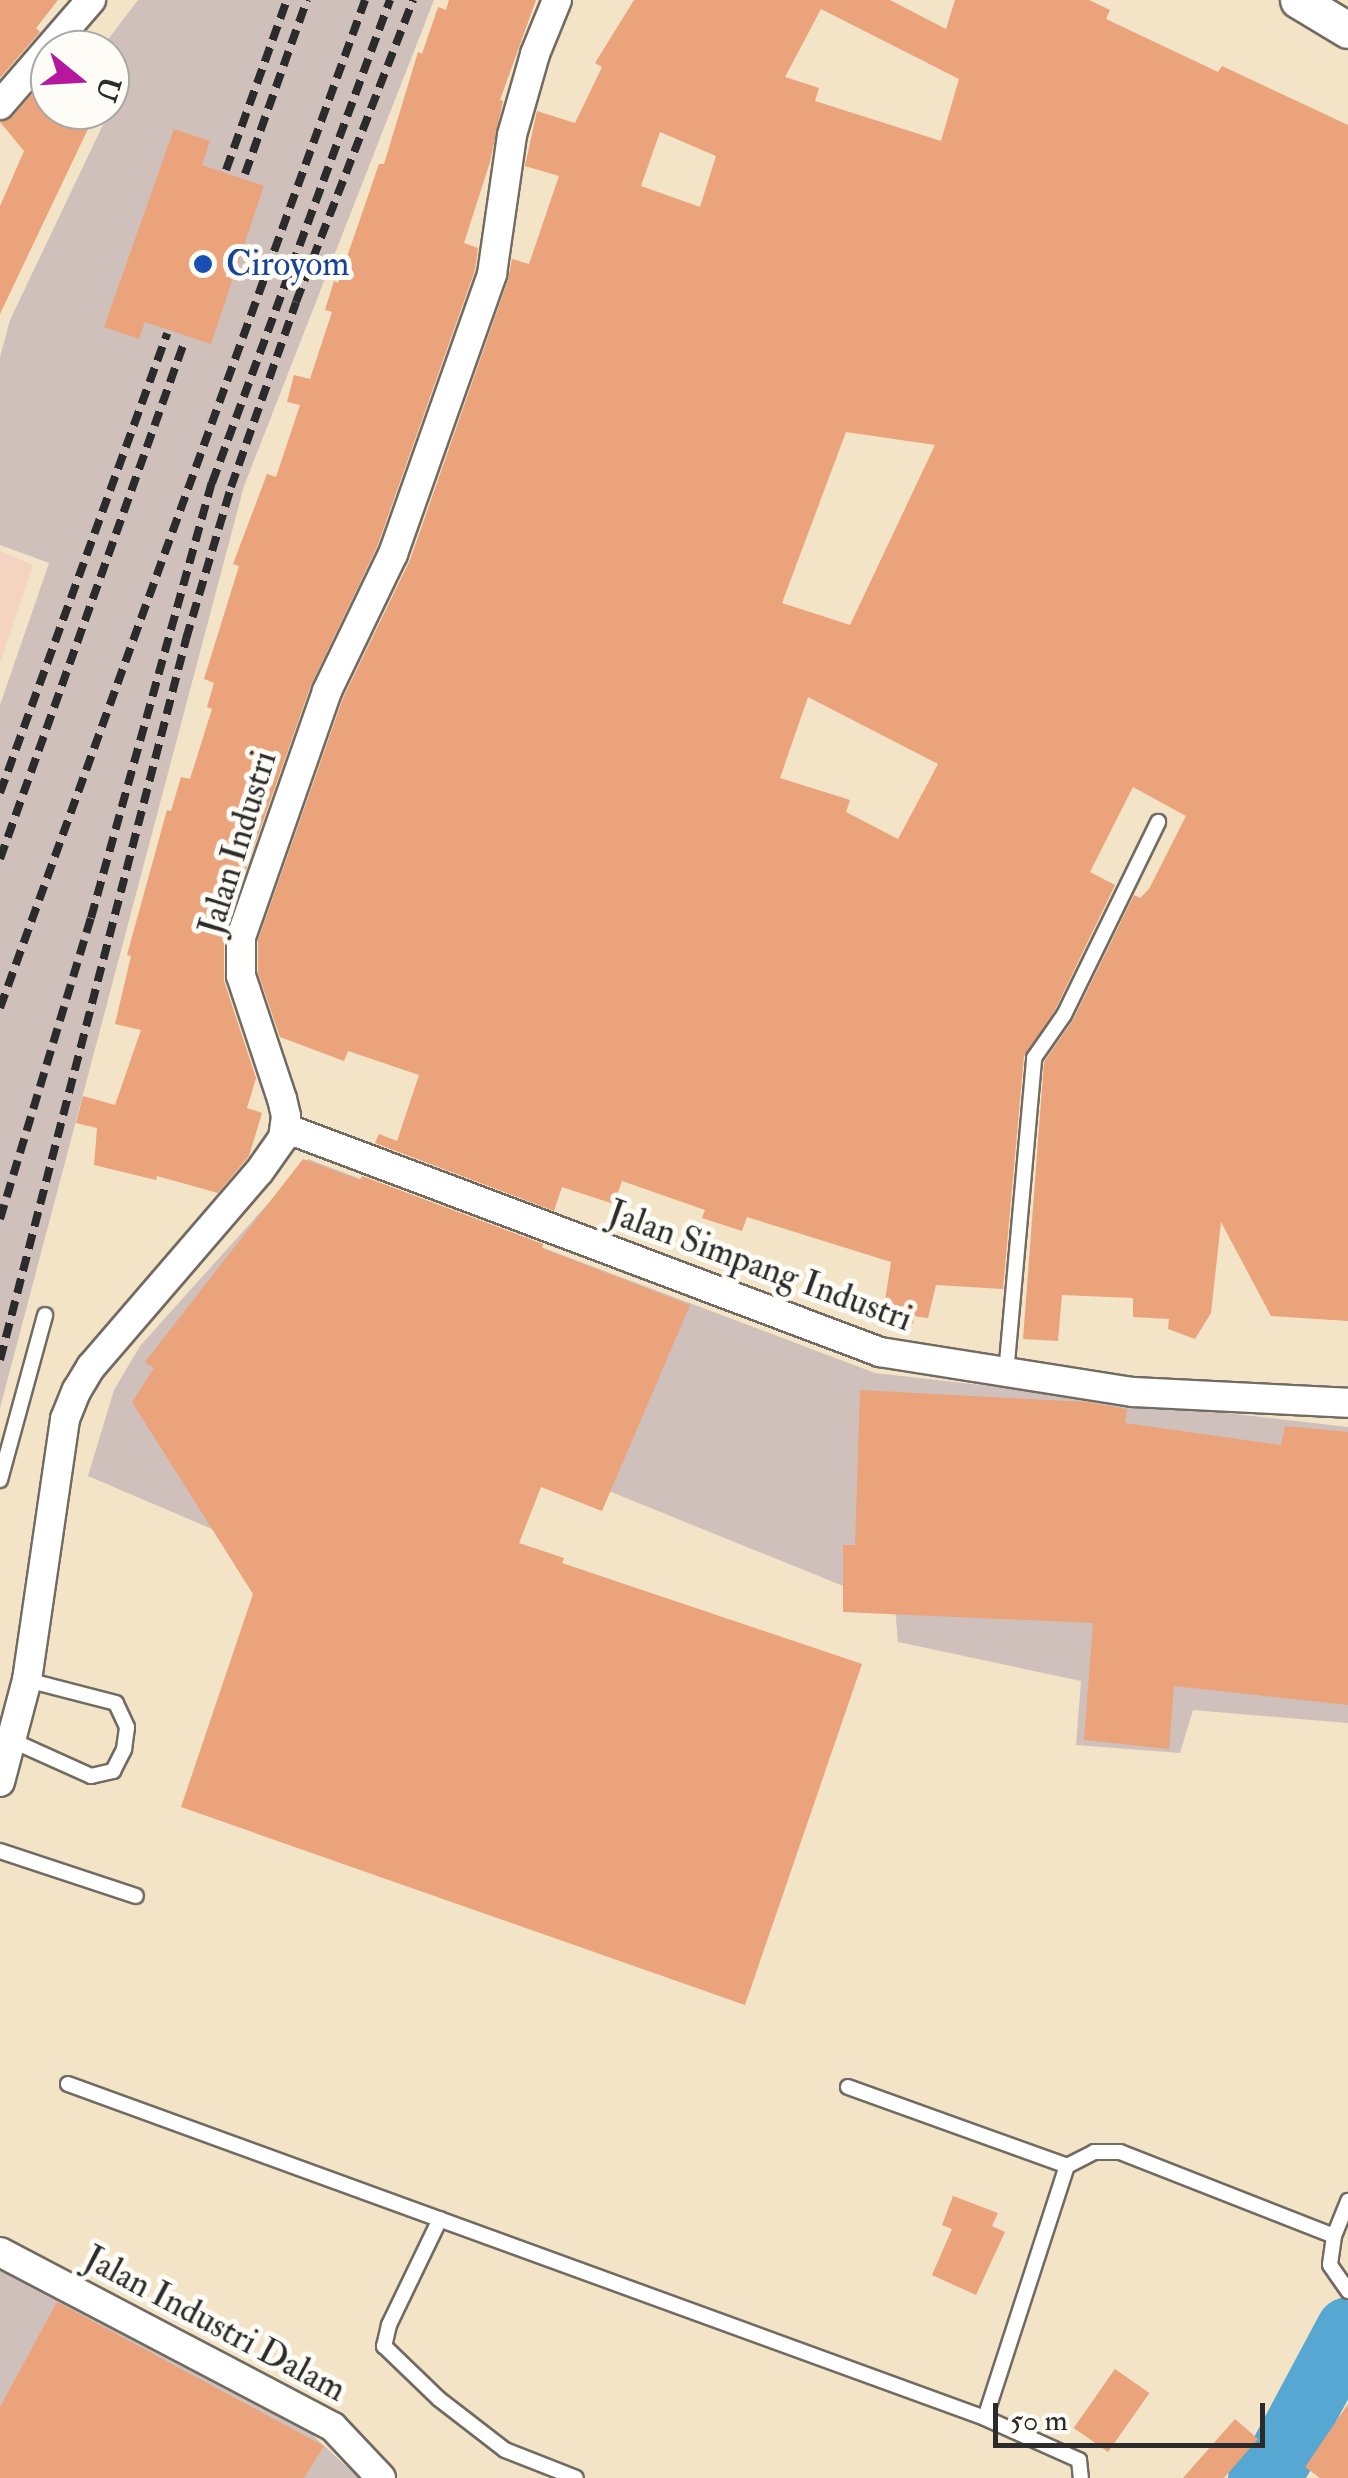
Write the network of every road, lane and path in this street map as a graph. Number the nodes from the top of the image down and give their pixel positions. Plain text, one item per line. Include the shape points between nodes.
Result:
1 (91, 0) edge
2 (557, 0) edge
3 (1298, 0) edge
4 (1348, 30) edge
5 (0, 105) edge
6 (1158, 822) dead end
7 (285, 1128) junction
8 (44, 1316) dead end
9 (1006, 1375) junction
10 (1348, 1403) edge
11 (0, 1480) edge
12 (26, 1680) junction
13 (11, 1740) junction
14 (0, 1782) edge
15 (0, 1851) edge
16 (136, 1896) dead end
17 (68, 2084) dead end
18 (848, 2087) dead end
19 (1067, 2166) junction
20 (1348, 2201) edge
21 (440, 2219) junction
22 (1334, 2236) junction
23 (0, 2252) edge
24 (1346, 2289) edge
25 (985, 2418) junction
26 (381, 2478) edge
27 (576, 2478) edge
28 (1081, 2478) edge

1 - 5 street
2 - 7 street, Jalan Industri via 512,136 492,274 393,554 327,691 241,937 241,976 282,1098
3 - 4 street
6 - 9 lane via 1064,1015 1034,1058
7 - 9 street, Jalan Simpang Industri via 820,1333 918,1361
7 - 12 street via 260,1172 78,1390 66,1420
8 - 11 lane
9 - 10 street, Jalan Simpang Industri via 1133,1392
12 - 13 street
12 - 13 lane via 116,1703 128,1727 124,1749 112,1771 90,1776
13 - 14 street
15 - 16 lane
17 - 21 lane
18 - 19 lane
19 - 22 lane via 1094,2152 1120,2152
19 - 25 lane
20 - 22 lane
21 - 25 lane
21 - 27 lane via 384,2346 425,2388 505,2450
22 - 24 lane via 1330,2266
23 - 26 street, Jalan Industri Dalam via 333,2427
25 - 28 lane via 1079,2460

